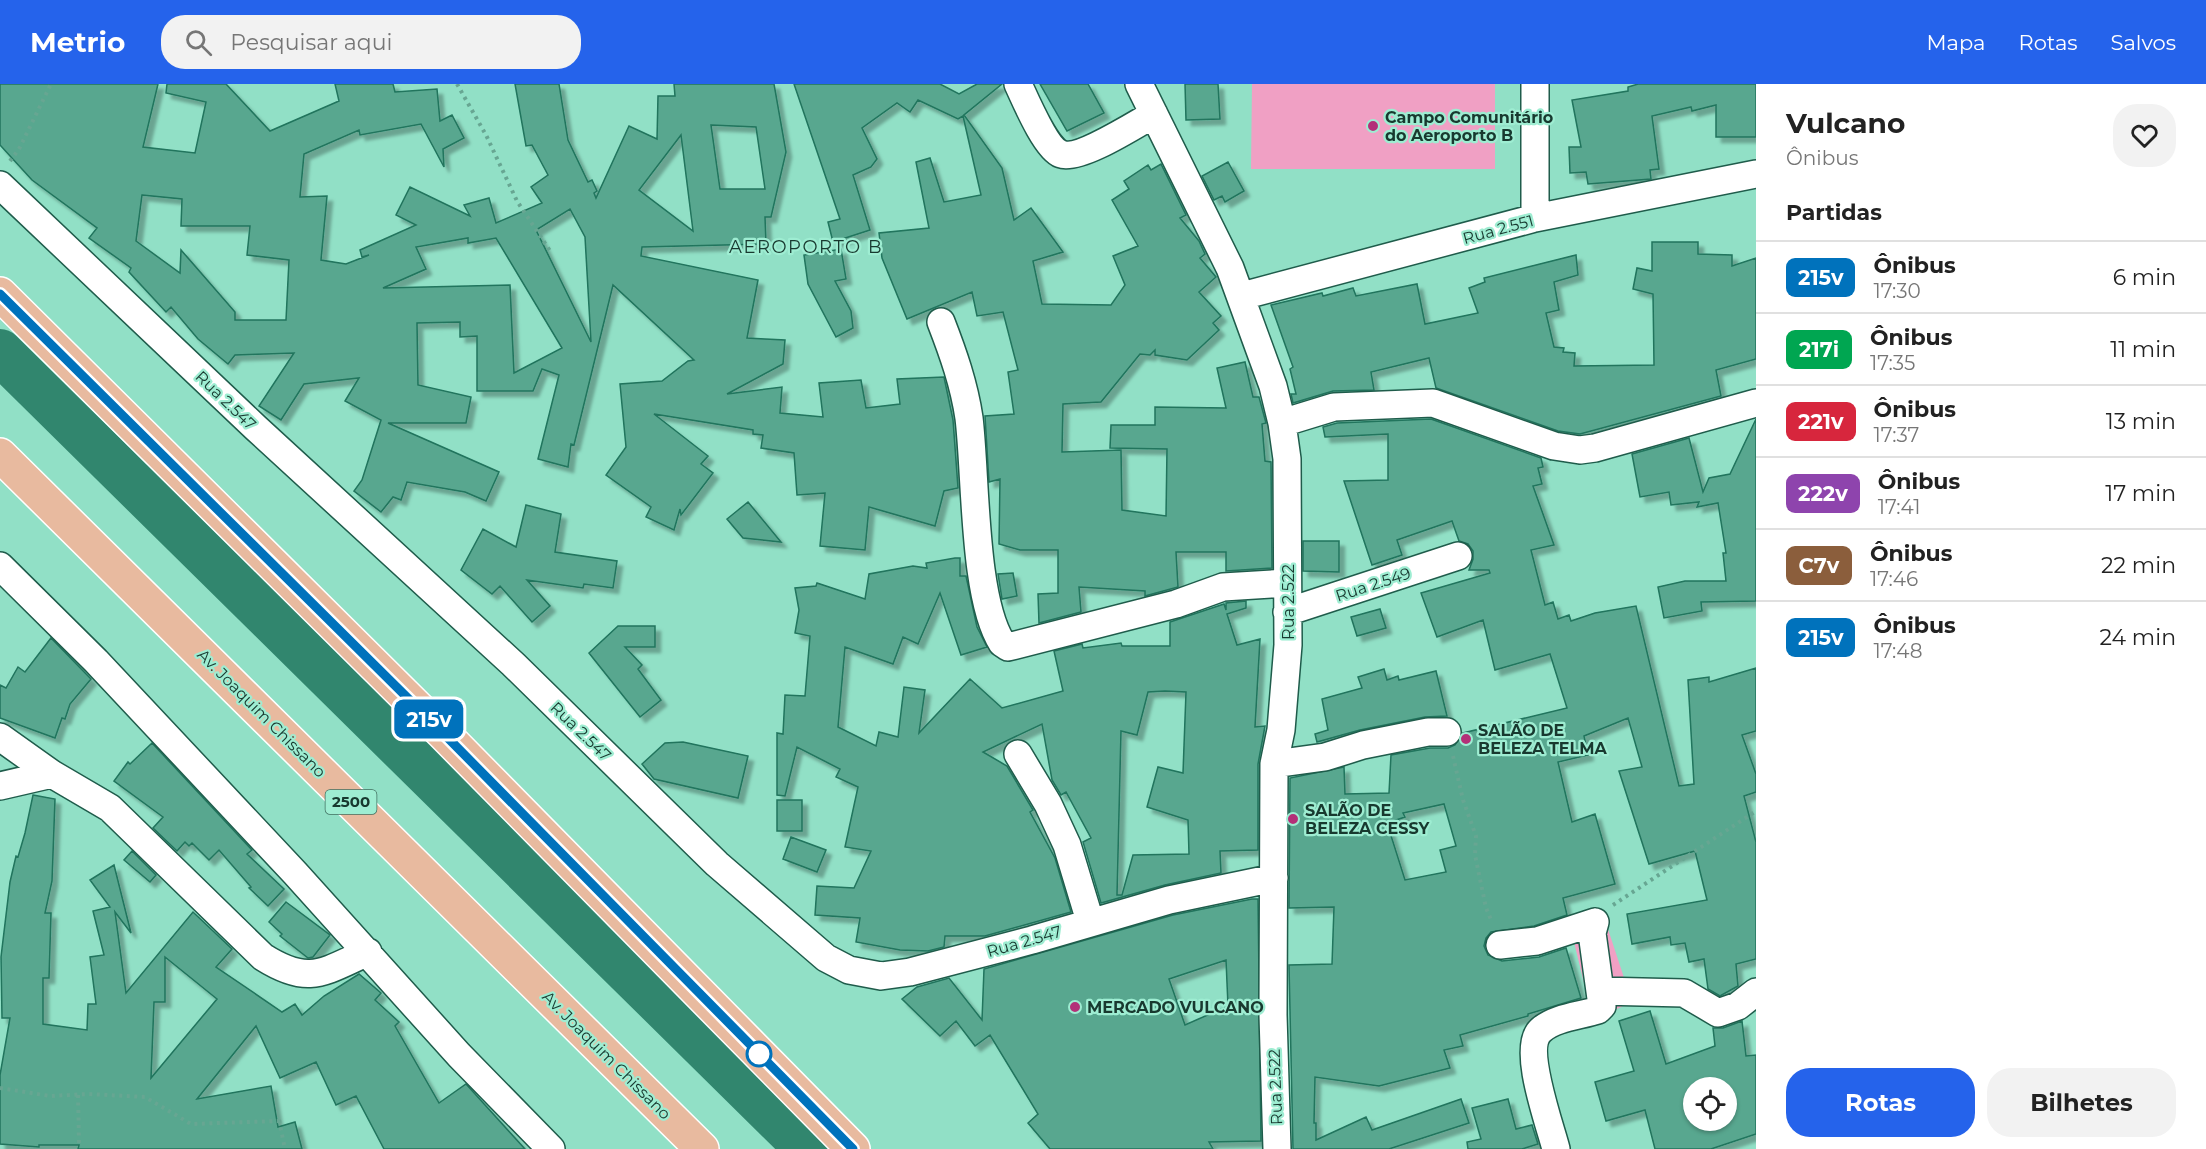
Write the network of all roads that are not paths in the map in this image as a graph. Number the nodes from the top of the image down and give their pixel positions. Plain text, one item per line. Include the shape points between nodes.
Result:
1 (1018, 84) edge
2 (1139, 84) edge
3 (1535, 84) edge
4 (1154, 114) junction
5 (1756, 174) edge
6 (3, 175) edge
7 (1535, 219) junction
8 (0, 294) edge
9 (1242, 296) junction
10 (941, 322) dead end
11 (1756, 404) edge
12 (1282, 423) junction
13 (0, 455) edge
14 (1458, 556) dead end
15 (0, 566) edge
16 (1287, 583) junction
17 (1287, 612) junction
18 (1447, 732) road end
19 (0, 737) edge
20 (1018, 754) dead end
21 (1274, 764) junction
22 (52, 774) junction
23 (0, 786) edge
24 (1274, 878) junction
25 (1090, 921) junction
26 (1500, 945) road end
27 (368, 952) junction
28 (1600, 991) junction
29 (1756, 992) edge
30 (551, 1149) edge
31 (702, 1149) edge
32 (853, 1149) edge
33 (1277, 1149) edge
34 (1556, 1149) edge

1 - 4 street via 1050,145 1061,154 1078,154
2 - 4 street, Rua 2.522
3 - 7 street
4 - 9 street, Rua 2.522
5 - 7 street, Rua 2.551
6 - 25 street, Rua 2.547 via 256,428 513,664 717,864 826,958 849,970 881,976 910,972
7 - 9 street, Rua 2.551
8 - 32 main road via 443,733
9 - 12 street, Rua 2.522
10 - 16 street via 965,398 986,592 1002,644 1032,641 1176,604 1223,587
11 - 12 street via 1580,450 1554,446 1433,403 1334,407
12 - 16 street, Rua 2.522 via 1287,459
13 - 31 main road, Av. Joaquim Chissano / 2500
14 - 17 street, Rua 2.549
15 - 27 street via 96,661
16 - 17 street, Rua 2.522
17 - 21 street, Rua 2.522 via 1284,702
18 - 21 street via 1428,732 1325,757
19 - 22 street
20 - 25 street via 1067,845
21 - 24 street, Rua 2.522
22 - 23 street
22 - 27 street via 110,808 263,957 284,970 317,975
24 - 25 street, Rua 2.547
24 - 33 street, Rua 2.522
26 - 28 street via 1537,941 1595,922 1592,933
27 - 30 street via 459,1055
28 - 29 street via 1684,993 1718,1012 1727,1012
28 - 34 street via 1602,1006 1598,1010 1550,1024 1539,1031 1533,1042 1535,1067

